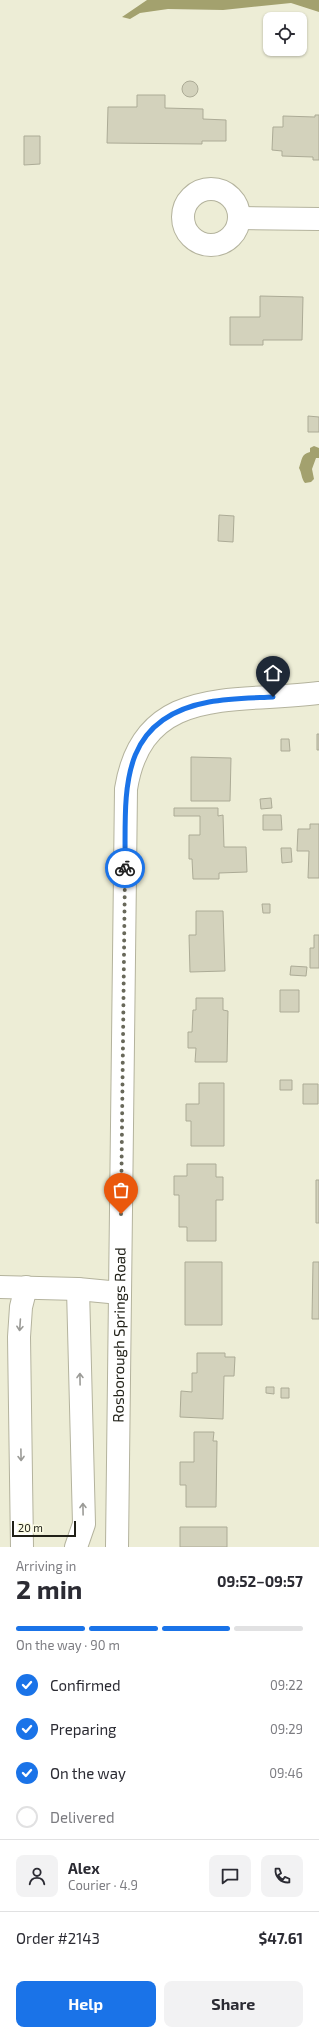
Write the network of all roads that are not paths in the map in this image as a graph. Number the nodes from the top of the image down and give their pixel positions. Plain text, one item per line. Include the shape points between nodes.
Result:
1 (240, 218) dead end
2 (319, 219) edge
3 (319, 693) edge
4 (0, 1287) edge
5 (26, 1287) junction
6 (78, 1289) junction
7 (120, 1293) junction
8 (22, 1547) edge
9 (76, 1547) edge
10 (117, 1547) edge

1 - 2 street
3 - 7 street, Rosborough Springs Road via 210,701 190,706 170,715 157,725 136,752 129,771 126,789
4 - 5 street
5 - 6 street
5 -> 8 street via 21,1307 19,1337
6 - 7 street
9 -> 6 street via 84,1524
7 - 10 street, Rosborough Springs Road

